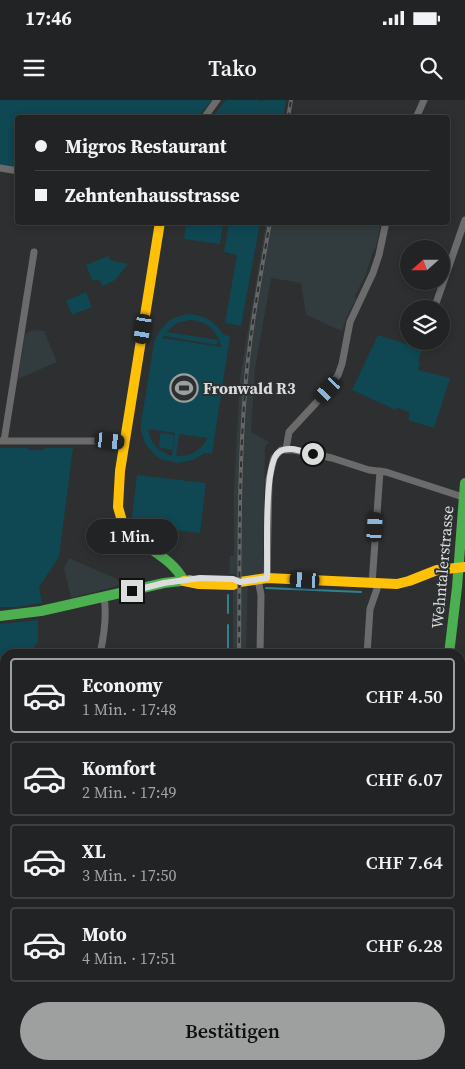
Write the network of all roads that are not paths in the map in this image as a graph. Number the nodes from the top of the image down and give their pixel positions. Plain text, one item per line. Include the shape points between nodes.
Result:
1 (217, 100) edge
2 (424, 100) edge
3 (206, 115) edge
4 (417, 115) edge
5 (0, 168) edge
6 (15, 170) edge
7 (465, 220) edge
8 (159, 225) edge
9 (385, 225) edge
10 (34, 252) dead end
11 (437, 300) edge
12 (2, 442) edge
13 (124, 443) junction
14 (286, 449) junction
15 (380, 471) junction
16 (465, 483) edge
17 (463, 497) junction
18 (462, 567) edge
19 (263, 579) junction
20 (184, 581) junction
21 (375, 584) junction
22 (104, 597) junction
23 (0, 616) edge
24 (101, 649) edge
25 (260, 649) edge
26 (367, 649) edge
27 (450, 649) edge

1 - 3 street
2 - 4 street
5 - 6 street
7 - 11 street
8 - 13 street
9 - 14 street via 373,273 347,330 338,374 328,390 289,432
10 - 12 street
12 - 13 street
13 - 20 street via 118,503 120,517 132,534 179,570
14 - 15 street
14 - 19 street via 276,454 269,479
15 - 17 street
15 - 21 street
16 - 17 street, Wehntalerstrasse
17 - 18 street, Wehntalerstrasse
18 - 21 street via 436,570 404,583
18 - 27 street, Wehntalerstrasse
19 - 20 street via 240,582 200,578
19 - 21 street
19 - 25 street
20 - 22 street
21 - 26 street via 377,589 370,609
22 - 23 street
22 - 24 street

